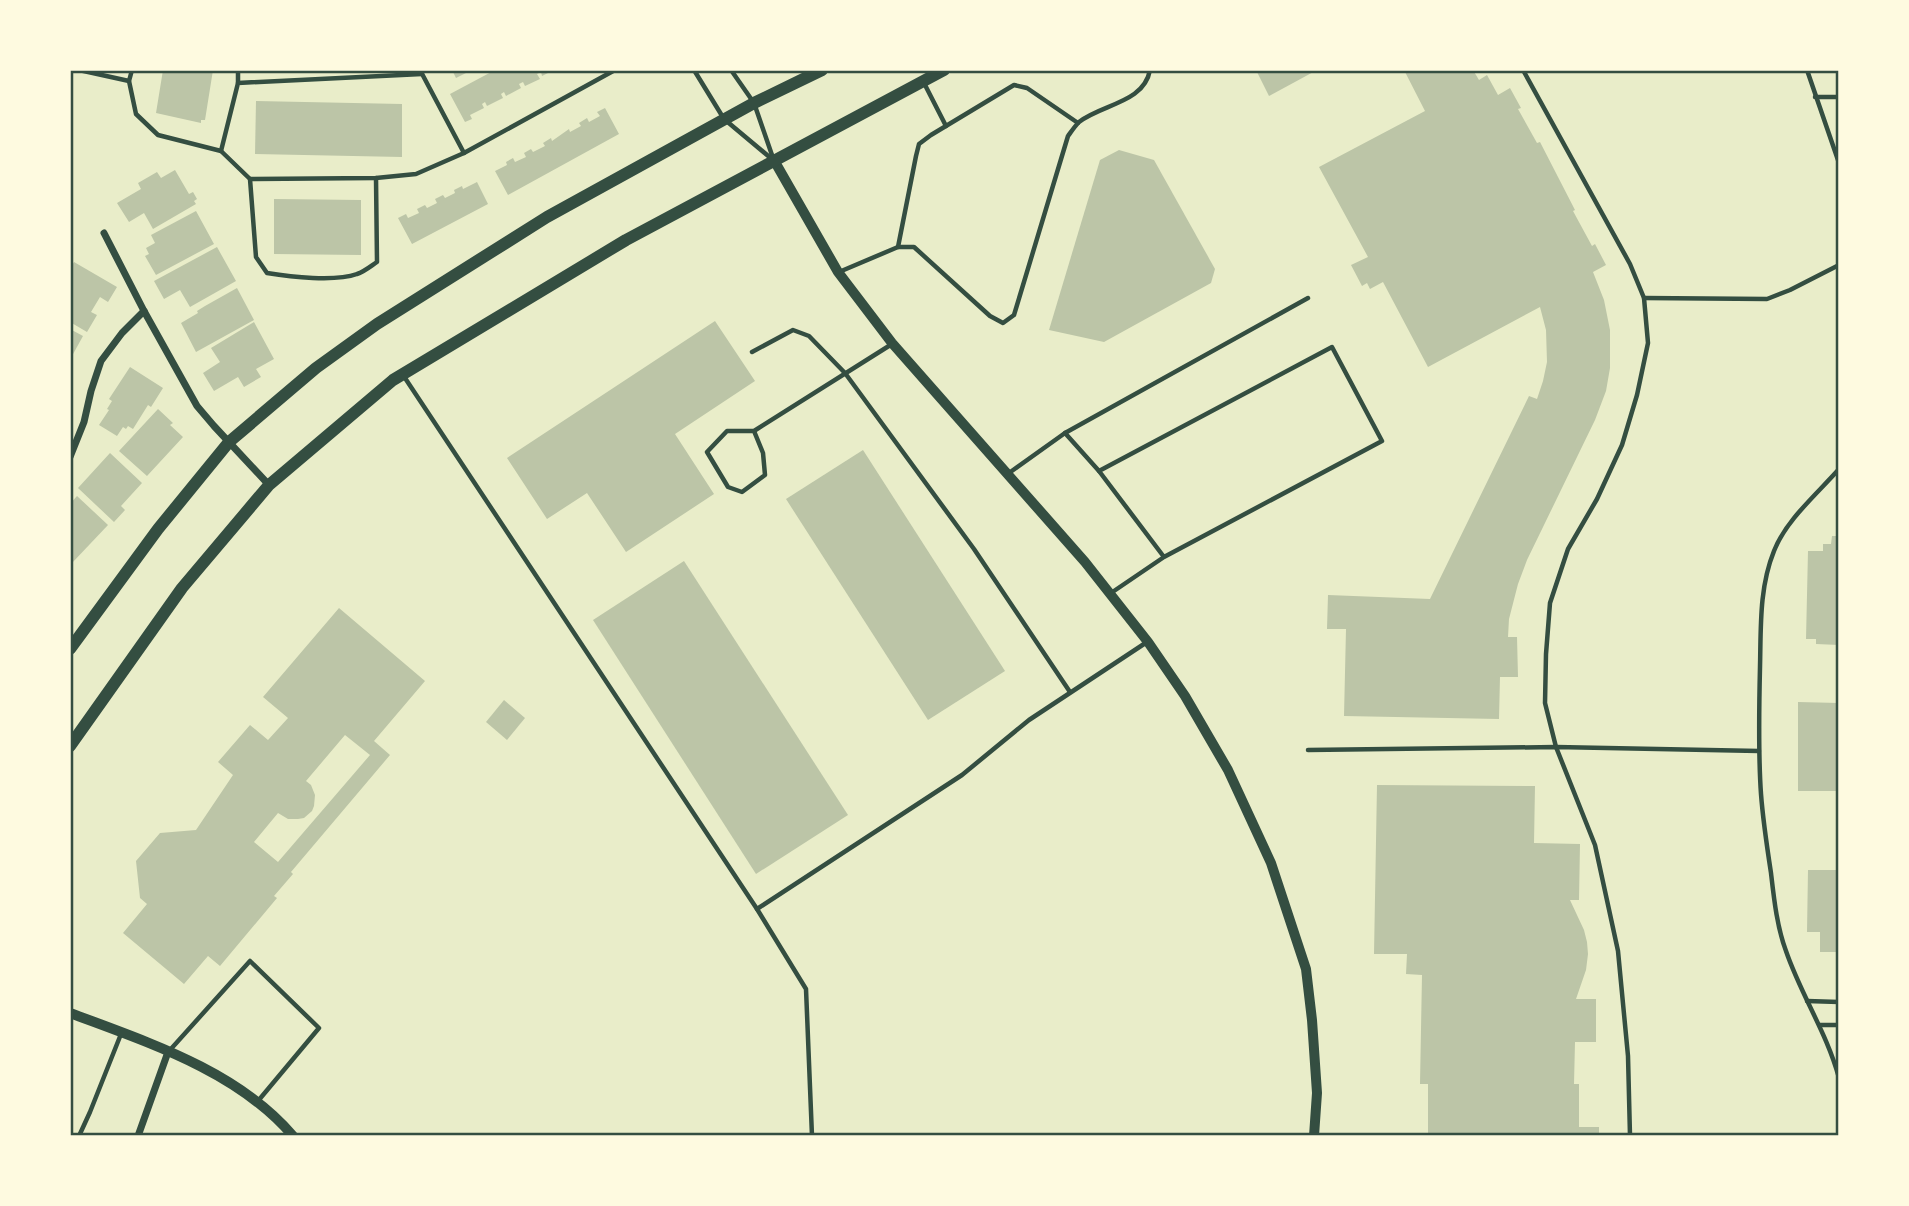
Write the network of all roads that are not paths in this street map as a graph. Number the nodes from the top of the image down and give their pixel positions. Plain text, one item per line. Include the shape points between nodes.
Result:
1 (79, 70) edge
2 (132, 70) edge
3 (238, 70) edge
4 (615, 70) edge
5 (694, 70) edge
6 (731, 70) edge
7 (822, 70) edge
8 (944, 70) edge
9 (1150, 70) edge
10 (1522, 70) edge
11 (1807, 70) edge
12 (421, 72) edge
13 (129, 81) junction
14 (923, 81) junction
15 (238, 83) junction
16 (1815, 97) junction
17 (1839, 97) edge
18 (754, 103) junction
19 (724, 120) junction
20 (1078, 123) junction
21 (946, 126) junction
22 (222, 152) junction
23 (464, 153) junction
24 (775, 162) junction
25 (1839, 163) edge
26 (250, 178) junction
27 (376, 178) junction
28 (104, 233) dead end
29 (898, 247) junction
30 (1839, 265) edge
31 (838, 272) junction
32 (1308, 298) dead end
33 (1644, 298) junction
34 (144, 311) junction
35 (892, 343) junction
36 (752, 352) dead end
37 (845, 373) junction
38 (402, 374) junction
39 (754, 431) junction
40 (1065, 432) junction
41 (229, 442) junction
42 (70, 457) edge
43 (1839, 469) edge
44 (1099, 471) junction
45 (1006, 475) junction
46 (269, 485) junction
47 (1164, 557) junction
48 (1110, 594) junction
49 (1148, 642) junction
50 (70, 649) edge
51 (1070, 692) junction
52 (70, 746) edge
53 (1556, 747) junction
54 (1308, 750) dead end
55 (1759, 751) junction
56 (757, 909) junction
57 (1807, 1001) junction
58 (1839, 1002) edge
59 (70, 1013) edge
60 (1819, 1025) junction
61 (1839, 1025) edge
62 (122, 1034) junction
63 (168, 1052) junction
64 (1839, 1079) edge
65 (258, 1102) junction
66 (79, 1136) edge
67 (138, 1136) edge
68 (293, 1136) edge
69 (812, 1136) edge
70 (1314, 1136) edge
71 (1630, 1136) edge

1 - 13 lane
2 - 13 lane
3 - 15 lane
4 - 23 lane
5 - 19 lane
6 - 18 lane
7 - 18 main road
8 - 14 main road
9 - 20 lane via 1140,91
10 - 33 lane
11 - 16 lane
12 - 15 lane
12 - 23 lane
13 - 22 lane via 136,114 158,135
14 - 21 lane
14 - 24 main road
15 - 22 lane
16 - 17 lane
16 - 25 lane
18 - 19 main road
18 - 24 lane
19 - 24 lane
19 - 41 main road via 547,217 377,324
20 - 21 lane via 1027,88 1014,85
20 - 29 lane via 1068,136 1014,315 1003,323 914,247
21 - 29 lane via 919,144
22 - 26 lane
23 - 27 lane via 416,174
24 - 31 street
24 - 38 main road via 626,240
26 - 27 lane
26 - 27 lane via 256,257 267,273 292,277 342,277 359,274 377,262
28 - 34 street
29 - 31 lane
30 - 33 lane via 1767,299
31 - 35 street
32 - 40 lane
33 - 53 lane via 1648,343 1622,445 1568,549 1550,603 1545,703
34 - 41 street via 197,406
34 - 42 street via 101,361
35 - 37 lane
35 - 45 street
36 - 37 lane via 793,330 809,336
37 - 39 lane
37 - 51 lane via 974,549
38 - 46 main road
38 - 56 lane
39 - 39 lane via 727,431 707,452 728,486 742,492 765,475
40 - 44 lane
40 - 45 lane
41 - 46 street
41 - 50 main road via 158,528
43 - 55 lane via 1788,524 1766,576 1761,604
44 - 47 lane
44 - 47 lane via 1332,347 1382,441
45 - 48 street
46 - 52 main road via 182,588
47 - 48 lane
48 - 49 street
49 - 51 lane
49 - 70 street via 1228,770 1271,863 1306,969 1317,1093
51 - 56 lane via 962,775
53 - 54 lane
53 - 55 lane
53 - 71 lane via 1595,845 1618,951
55 - 57 lane via 1774,898 1785,950
56 - 69 lane via 806,989
57 - 58 lane
57 - 60 lane
59 - 62 street
60 - 61 lane
60 - 64 lane
62 - 63 street
62 - 66 lane
63 - 65 street
63 - 65 lane via 250,961 319,1028
63 - 67 street
65 - 68 street

